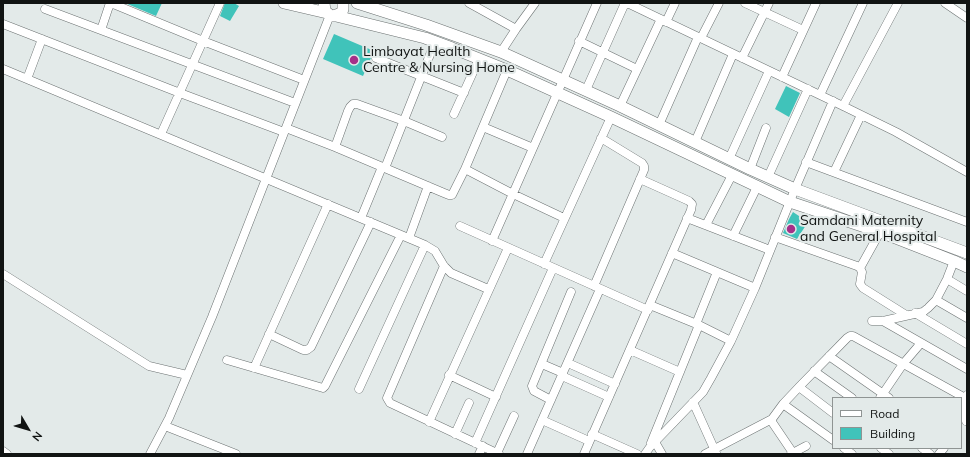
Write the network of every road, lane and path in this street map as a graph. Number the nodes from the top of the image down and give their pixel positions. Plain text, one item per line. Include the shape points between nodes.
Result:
1 (110, 3) edge
2 (220, 3) edge
3 (284, 3) edge
4 (343, 3) edge
5 (357, 3) edge
6 (469, 3) edge
7 (535, 3) edge
8 (597, 3) edge
9 (628, 3) edge
10 (675, 3) edge
11 (719, 3) edge
12 (745, 3) edge
13 (769, 3) edge
14 (816, 3) edge
15 (863, 3) edge
16 (898, 3) edge
17 (945, 3) edge
18 (124, 6) edge
19 (44, 9) dead end
20 (329, 12) edge
21 (765, 12) junction
22 (967, 18) edge
23 (664, 20) junction
24 (3, 24) edge
25 (516, 29) junction
26 (101, 30) junction
27 (804, 30) junction
28 (699, 38) junction
29 (42, 39) junction
30 (203, 41) junction
31 (579, 41) junction
32 (435, 42) junction
33 (501, 52) junction
34 (603, 53) junction
35 (733, 54) junction
36 (376, 58) dead end
37 (742, 58) junction
38 (479, 59) junction
39 (193, 64) junction
40 (3, 69) edge
41 (637, 69) junction
42 (506, 70) junction
43 (770, 71) junction
44 (422, 75) junction
45 (782, 77) junction
46 (27, 79) junction
47 (304, 80) junction
48 (562, 80) junction
49 (808, 89) junction
50 (586, 90) junction
51 (180, 93) junction
52 (464, 93) junction
53 (557, 93) junction
54 (820, 95) junction
55 (833, 101) junction
56 (295, 103) junction
57 (620, 106) junction
58 (843, 106) junction
59 (454, 114) dead end
60 (861, 115) junction
61 (611, 117) junction
62 (404, 121) junction
63 (659, 124) junction
64 (483, 127) junction
65 (766, 128) dead end
66 (285, 130) junction
67 (161, 134) junction
68 (442, 137) dead end
69 (601, 138) junction
70 (695, 142) junction
71 (335, 147) junction
72 (533, 148) junction
73 (729, 158) junction
74 (806, 162) junction
75 (383, 167) junction
76 (465, 169) junction
77 (750, 169) junction
78 (834, 172) junction
79 (967, 172) edge
80 (732, 175) junction
81 (768, 177) junction
82 (266, 178) junction
83 (640, 179) junction
84 (428, 186) junction
85 (757, 187) junction
86 (795, 189) junction
87 (514, 194) junction
88 (790, 202) junction
89 (328, 204) junction
90 (361, 218) junction
91 (564, 218) junction
92 (687, 218) junction
93 (371, 222) junction
94 (967, 222) edge
95 (706, 225) junction
96 (460, 226) dead end
97 (880, 232) junction
98 (401, 235) junction
99 (733, 236) junction
100 (775, 237) junction
101 (409, 238) junction
102 (492, 241) junction
103 (425, 245) junction
104 (508, 248) junction
105 (770, 250) junction
106 (672, 253) junction
107 (967, 254) edge
108 (954, 261) junction
109 (544, 264) junction
110 (444, 266) junction
111 (967, 267) edge
112 (554, 268) junction
113 (860, 268) junction
114 (717, 272) junction
115 (3, 274) edge
116 (947, 279) junction
117 (597, 288) junction
118 (755, 288) junction
119 (488, 289) junction
120 (967, 290) edge
121 (571, 292) dead end
122 (936, 300) junction
123 (649, 307) junction
124 (915, 313) junction
125 (906, 315) junction
126 (967, 318) edge
127 (872, 321) dead end
128 (883, 321) junction
129 (698, 324) junction
130 (269, 334) junction
131 (731, 340) junction
132 (921, 343) junction
133 (967, 344) edge
134 (630, 350) junction
135 (829, 356) junction
136 (227, 360) dead end
137 (568, 362) junction
138 (542, 364) junction
139 (903, 364) junction
140 (254, 368) junction
141 (967, 369) edge
142 (814, 371) junction
143 (680, 372) junction
144 (562, 374) junction
145 (187, 375) junction
146 (449, 375) junction
147 (615, 384) junction
148 (799, 387) junction
149 (359, 389) dead end
150 (884, 396) edge
151 (496, 397) junction
152 (609, 397) junction
153 (851, 397) edge
154 (966, 397) edge
155 (551, 400) junction
156 (694, 402) junction
157 (469, 403) dead end
158 (783, 404) junction
159 (832, 412) edge
160 (514, 416) dead end
161 (772, 419) junction
162 (542, 420) junction
163 (428, 422) junction
164 (964, 423) edge
165 (166, 426) junction
166 (455, 434) junction
167 (591, 437) junction
168 (832, 439) edge
169 (806, 446) dead end
170 (479, 448) edge
171 (650, 448) edge
172 (3, 451) edge
173 (716, 452) edge
174 (7, 454) edge
175 (150, 454) edge
176 (236, 454) edge
177 (498, 454) edge
178 (527, 454) edge
179 (584, 454) edge
180 (637, 454) edge
181 (662, 454) edge
182 (705, 454) edge
183 (792, 454) edge

1 - 18 street
1 - 26 street
2 - 30 street
3 - 20 main road
4 - 20 main road via 342,12
5 - 33 main road
6 - 25 street
7 - 25 street
8 - 31 street
9 - 23 street
9 - 34 street
10 - 23 street
11 - 28 street
12 - 21 street
13 - 21 street
14 - 27 street
15 - 54 street
16 - 58 street
17 - 22 street
18 - 30 street
19 - 26 street
20 - 32 main road
20 - 47 street
21 - 27 street
21 - 37 street
23 - 28 street
23 - 41 street
24 - 29 street
25 - 33 street
26 - 39 street
27 - 45 street
28 - 35 street
28 - 63 street
29 - 46 street
29 - 51 street
30 - 39 street
30 - 47 street
31 - 34 street
31 - 48 street
32 - 38 main road
32 - 44 street
33 - 48 main road
34 - 41 street
34 - 50 street
35 - 37 street
35 - 70 street
36 - 44 street
37 - 43 street
38 - 42 main road
38 - 52 street
39 - 51 street
39 - 56 street
40 - 46 street
41 - 57 street
42 - 53 main road
42 - 64 street
43 - 45 street
43 - 73 street
44 - 52 street
44 - 62 street
45 - 49 street
46 - 67 street
47 - 56 street
48 - 50 main road
48 - 53 street
49 - 54 street
49 - 81 street
50 - 57 main road
51 - 66 street
51 - 67 street
52 - 59 street
53 - 61 main road
53 - 72 street
54 - 55 street
55 - 58 street
55 - 74 street
56 - 66 street
57 - 63 main road
58 - 60 street
60 - 78 street
60 - 79 street
61 - 69 street
61 - 80 main road
62 - 68 street
62 - 71 street via 353,104
62 - 75 street
63 - 70 main road
64 - 72 street
64 - 76 street
65 - 77 street
66 - 71 street
66 - 82 street
67 - 82 street
69 - 83 street via 642,163 644,170
69 - 91 street
70 - 73 main road
71 - 75 street
72 - 87 street
73 - 77 main road
74 - 78 street
74 - 86 street
75 - 84 street
75 - 90 street
76 - 84 street via 452,195
76 - 87 street
77 - 81 main road
78 - 94 street
80 - 85 main road
80 - 95 street
81 - 86 main road
82 - 89 street
82 - 145 street
83 - 92 street via 689,201 692,204
83 - 117 street
84 - 101 street
85 - 88 main road
85 - 99 street
86 - 88 street
86 - 107 main road
87 - 91 street
87 - 102 street
88 - 97 main road
88 - 100 street
89 - 90 street
89 - 130 street
90 - 93 street
91 - 109 street
92 - 95 street
92 - 106 street
93 - 98 street
93 - 130 street via 311,347 302,350
95 - 99 street
96 - 102 street
97 - 108 main road
97 - 113 street
98 - 101 street
98 - 140 street via 325,386 320,388
99 - 105 street
100 - 105 street
100 - 113 street
101 - 103 street
102 - 104 street
103 - 110 street via 435,251
103 - 149 street
104 - 109 street
104 - 119 street
105 - 118 street
106 - 114 street
106 - 123 street
108 - 111 main road
108 - 116 street
109 - 112 street
110 - 119 street via 451,273
110 - 163 street via 387,398 390,403
112 - 117 street
112 - 151 street
113 - 125 street via 860,284 863,288
114 - 118 street
114 - 129 street
115 - 145 street via 149,366
116 - 120 street
116 - 122 street
117 - 123 street
117 - 137 street
118 - 131 street
119 - 146 street
121 - 138 street
122 - 124 street via 922,312
122 - 126 street
123 - 129 street
123 - 134 street
124 - 125 street
124 - 133 street
125 - 128 street
127 - 128 street
128 - 132 street
129 - 131 street
129 - 143 street
130 - 140 street
131 - 156 street via 712,378
132 - 139 street
132 - 141 street
134 - 143 street
134 - 147 street
135 - 139 street via 847,338 853,336
135 - 142 street
135 - 150 street
136 - 140 street
137 - 144 street
137 - 147 street
138 - 144 street
138 - 155 street via 532,386 534,392
139 - 150 street
139 - 154 street
142 - 148 street
142 - 153 street
143 - 171 street
144 - 152 street
144 - 155 street
145 - 165 street
146 - 151 street
146 - 163 street
147 - 152 street
148 - 158 street
148 - 159 street
151 - 170 street
152 - 167 street
154 - 164 street via 963,409
155 - 162 street
156 - 171 street
156 - 173 street
157 - 166 street
158 - 161 street
158 - 168 street
160 - 177 street
161 - 173 street
161 - 183 street
162 - 167 street
162 - 178 street
163 - 166 street
165 - 175 street
165 - 176 street
166 - 170 street
167 - 179 street
167 - 180 street
169 - 183 street
170 - 177 street
171 - 181 street
172 - 174 street
173 - 182 street

